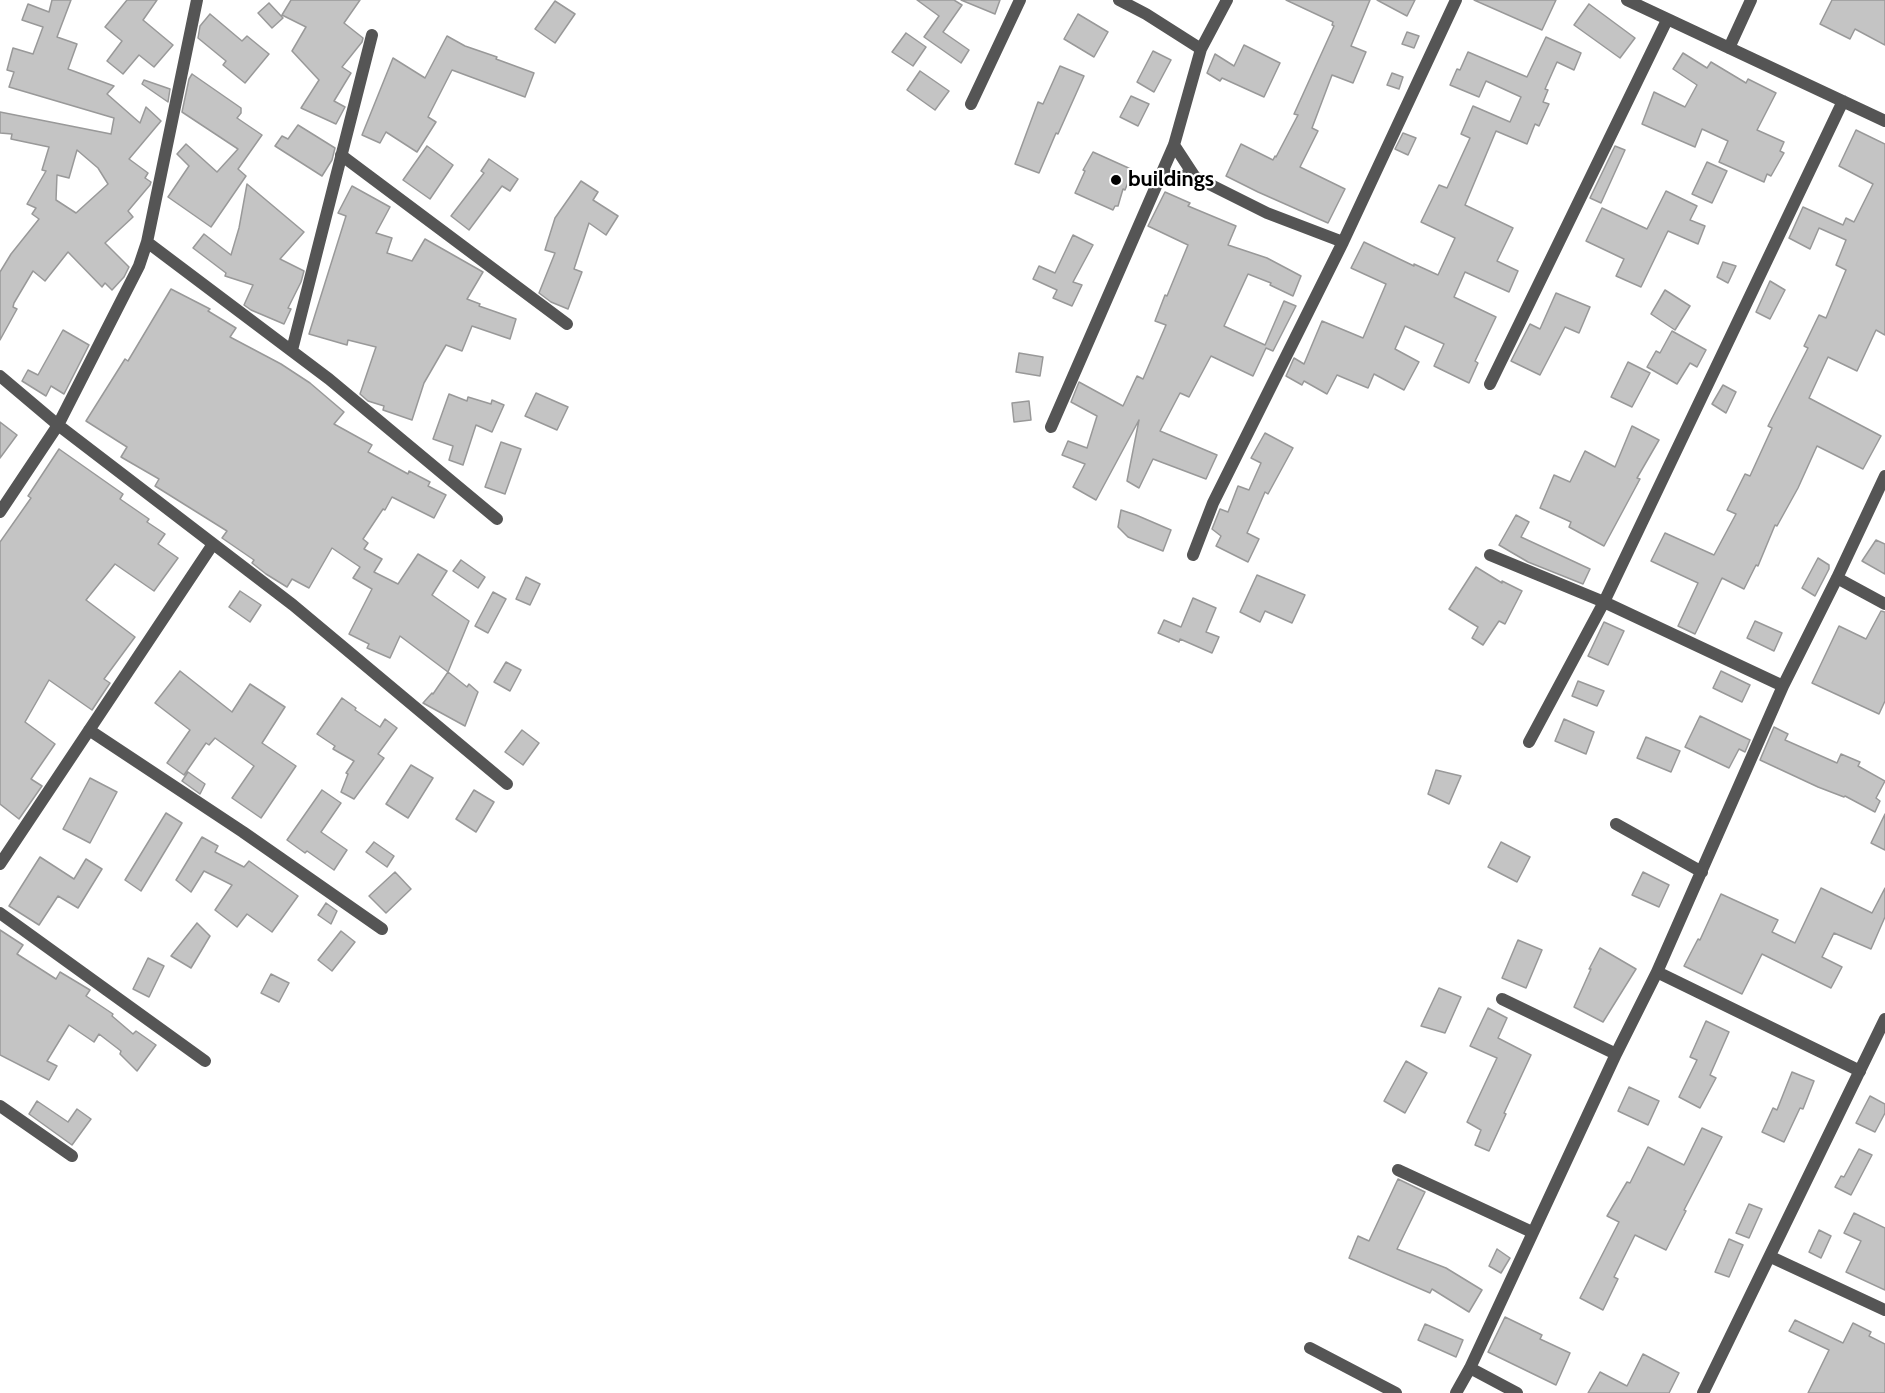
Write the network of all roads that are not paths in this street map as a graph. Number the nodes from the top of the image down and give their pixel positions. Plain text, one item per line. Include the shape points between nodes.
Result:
1 (197, 0) edge
2 (1020, 0) edge
3 (1119, 0) edge
4 (1227, 0) edge
5 (1456, 0) edge
6 (1627, 0) edge
7 (1751, 0) edge
8 (1667, 20) junction
9 (372, 35) dead end
10 (1729, 48) junction
11 (1202, 49) junction
12 (1843, 100) junction
13 (971, 104) dead end
14 (1885, 121) edge
15 (1174, 145) junction
16 (341, 156) junction
17 (1162, 174) junction
18 (1195, 177) junction
19 (147, 242) junction
20 (1343, 242) junction
21 (567, 324) dead end
22 (292, 350) junction
23 (0, 376) edge
24 (1490, 384) dead end
25 (58, 425) junction
26 (1051, 427) dead end
27 (1885, 476) edge
28 (0, 512) edge
29 (497, 519) dead end
30 (213, 544) junction
31 (1193, 555) dead end
32 (1490, 555) dead end
33 (1838, 578) junction
34 (1604, 602) junction
35 (1885, 604) edge
36 (1783, 686) junction
37 (89, 730) junction
38 (1529, 742) dead end
39 (507, 784) dead end
40 (1616, 824) dead end
41 (0, 864) edge
42 (1702, 872) junction
43 (0, 913) edge
44 (382, 929) dead end
45 (1658, 972) junction
46 (1502, 999) dead end
47 (1885, 1019) edge
48 (1616, 1054) junction
49 (205, 1060) dead end
50 (1860, 1071) junction
51 (0, 1106) edge
52 (72, 1156) dead end
53 (1398, 1170) dead end
54 (1532, 1232) junction
55 (1771, 1257) junction
56 (1885, 1310) edge
57 (1310, 1348) dead end
58 (1470, 1368) junction
59 (1396, 1393) edge
60 (1456, 1393) edge
61 (1517, 1393) edge
62 (1703, 1393) edge

1 - 19 street
2 - 13 street
3 - 11 street
4 - 11 street
5 - 20 street
6 - 8 street
7 - 10 street
8 - 10 street
8 - 24 street
9 - 16 street
10 - 12 street
11 - 15 street
12 - 14 street
12 - 34 street
15 - 17 street
15 - 18 street
16 - 21 street
16 - 22 street
17 - 18 street
17 - 26 street
18 - 20 street via 1267,213
19 - 22 street
19 - 25 street via 139,266
20 - 31 street via 1213,503
22 - 29 street
23 - 25 street
25 - 28 street
25 - 30 street
27 - 33 street
30 - 37 street
30 - 39 street
32 - 34 street
33 - 35 street
33 - 36 street
34 - 36 street
34 - 38 street
36 - 42 street
37 - 41 street
37 - 44 street
40 - 42 street
42 - 45 street
43 - 49 street
45 - 48 street
45 - 50 street
46 - 48 street
47 - 50 street
48 - 54 street
50 - 55 street
51 - 52 street
53 - 54 street
54 - 58 street
55 - 56 street
55 - 62 street
57 - 59 street
58 - 60 street
58 - 61 street

